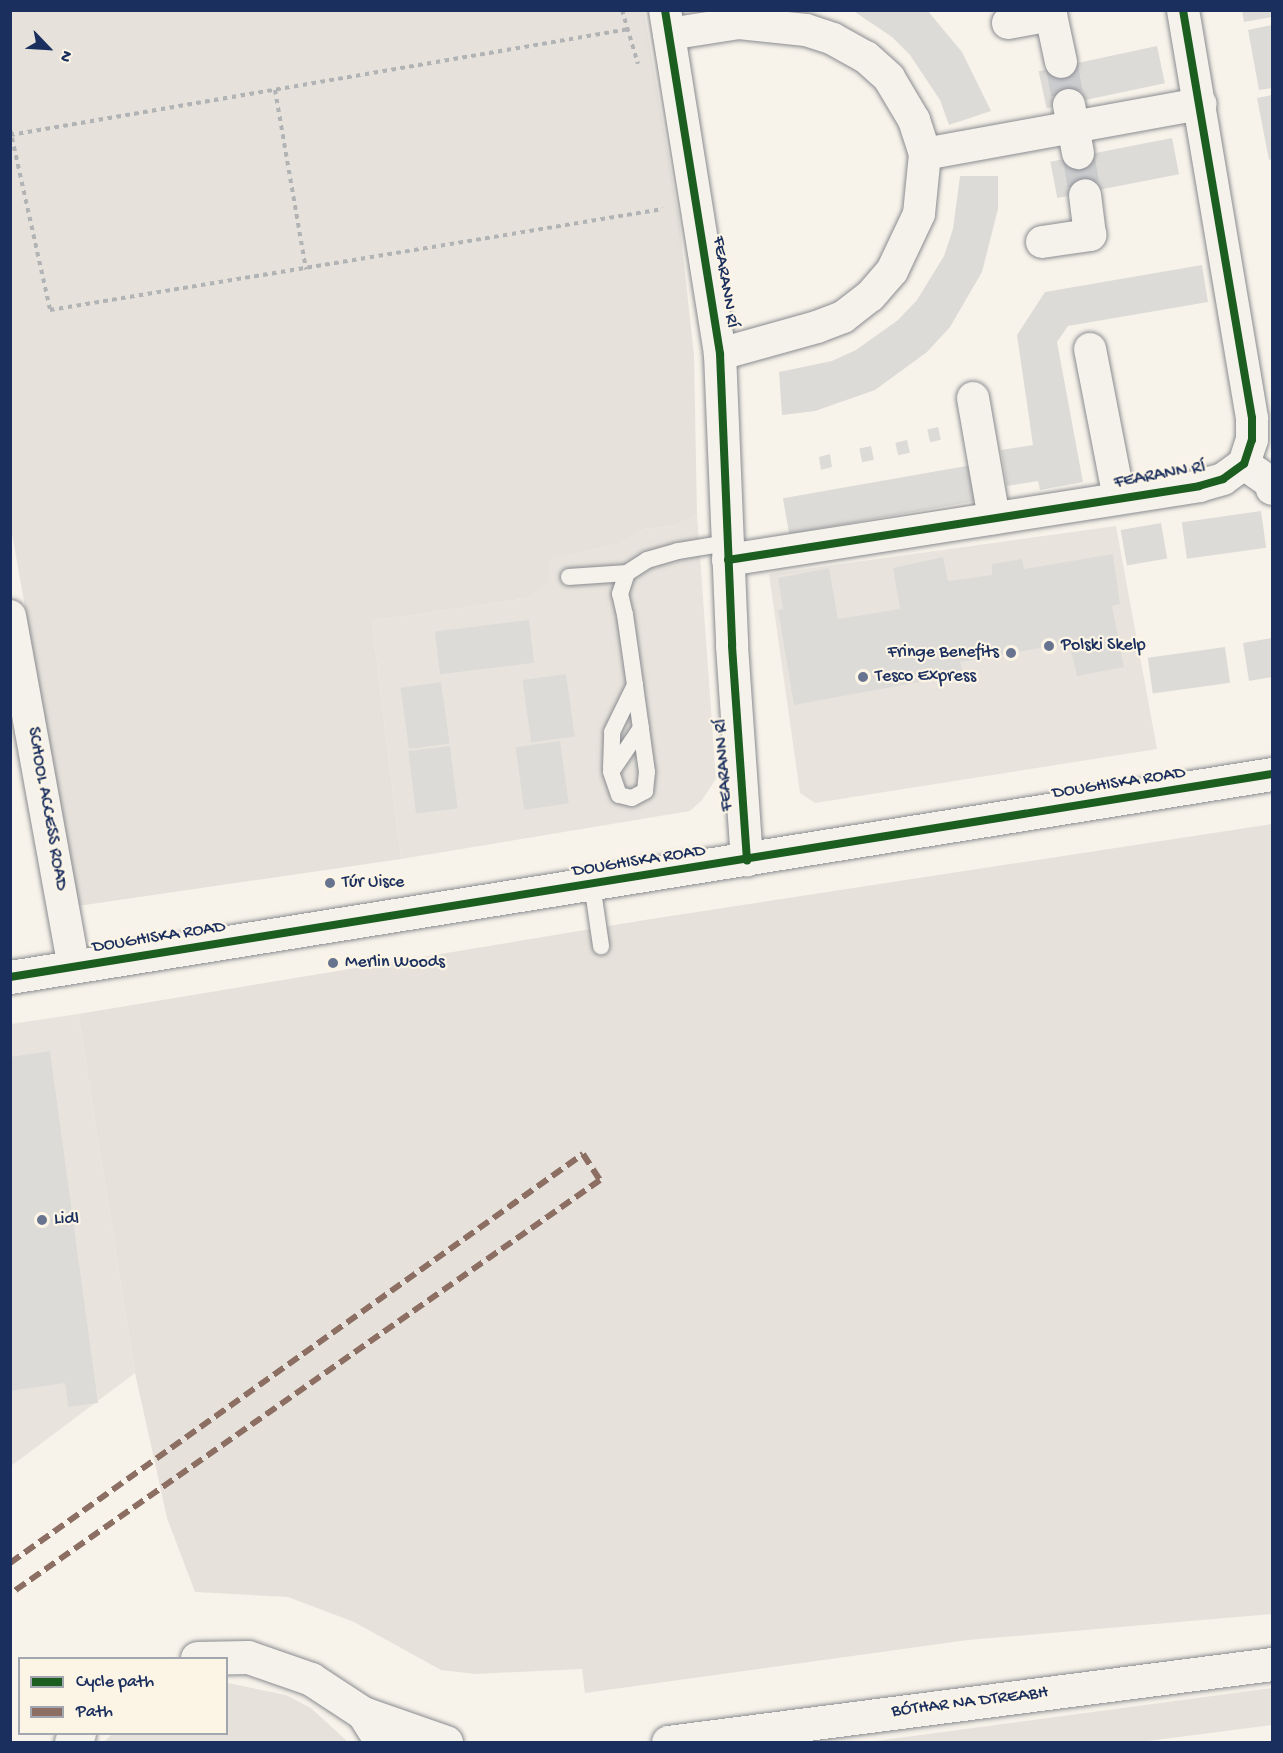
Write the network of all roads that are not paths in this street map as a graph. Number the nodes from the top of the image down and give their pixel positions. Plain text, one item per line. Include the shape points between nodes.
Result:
1 (1183, 10) edge
2 (667, 22) edge
3 (1008, 23) dead end
4 (1061, 62) tunnel mouth
5 (1200, 104) junction
6 (925, 154) junction
7 (1085, 195) tunnel mouth
8 (1042, 242) dead end
9 (1090, 349) dead end
10 (720, 354) junction
11 (973, 398) dead end
12 (1244, 464) junction
13 (1272, 489) edge
14 (1119, 498) junction
15 (994, 518) junction
16 (728, 552) junction
17 (627, 573) junction
18 (568, 577) dead end
19 (10, 616) edge
20 (635, 685) junction
21 (641, 728) junction
22 (611, 772) junction
23 (1272, 774) edge
24 (747, 860) junction
25 (592, 884) junction
26 (601, 946) dead end
27 (74, 966) junction
28 (10, 977) edge
29 (228, 1658) edge
30 (1272, 1664) edge
31 (363, 1713) junction
32 (381, 1743) edge
33 (446, 1743) edge
34 (668, 1743) edge

1 - 5 street
2 - 6 street, FEARANN RÍ via 739,23 806,30 832,39 866,57 890,78 914,120
2 - 10 street, FEARANN RÍ
3 - 4 street via 1051,15
5 - 6 street
5 - 12 street via 1252,418 1252,440
6 - 10 street, FEARANN RÍ via 919,214 892,271 870,296 843,317
7 - 8 street via 1090,235
9 - 14 street, FEARANN RÍ
10 - 16 street, FEARANN RÍ
11 - 15 street
12 - 13 street via 1271,483
12 - 14 street, FEARANN RÍ via 1215,481
14 - 15 street, FEARANN RÍ
15 - 16 street, FEARANN RÍ
16 - 17 lane via 678,551 647,560
16 - 24 street, FEARANN RÍ
17 - 18 lane
17 - 20 lane via 620,594
19 - 27 street, SCHOOL ACCESS ROAD
20 - 21 lane
20 - 22 lane via 612,732
21 - 22 lane
21 - 22 lane via 647,772 645,791 632,798 619,795
23 - 24 main road, DOUGHISKA ROAD
24 - 25 main road, DOUGHISKA ROAD
25 - 26 lane
25 - 27 main road, DOUGHISKA ROAD
27 - 28 main road, DOUGHISKA ROAD
29 - 31 main road via 274,1663 311,1679
30 - 34 main road, BÓTHAR NA DTREABH
31 - 32 main road
31 - 33 main road

